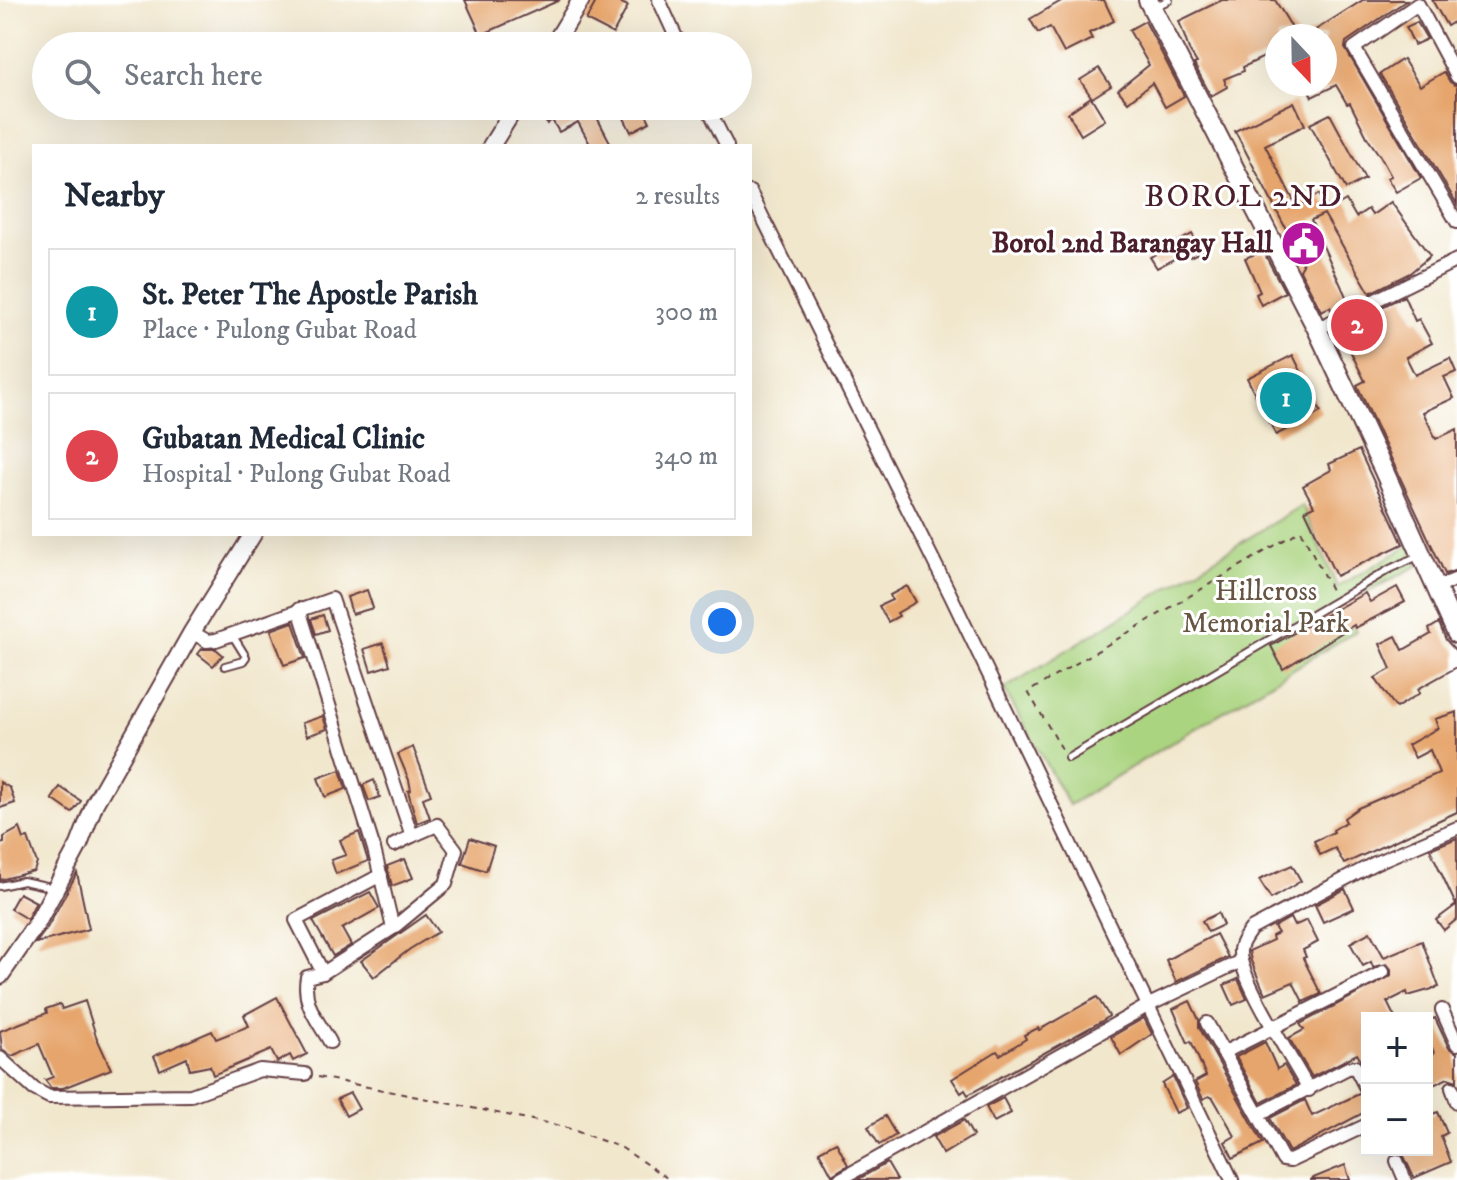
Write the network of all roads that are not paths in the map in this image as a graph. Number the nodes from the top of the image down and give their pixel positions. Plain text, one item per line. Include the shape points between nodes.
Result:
1 (581, 0) edge
2 (659, 0) edge
3 (1156, 3) edge
4 (562, 32) edge
5 (674, 32) edge
6 (1457, 77) edge
7 (507, 120) edge
8 (714, 120) edge
9 (492, 144) edge
10 (726, 144) edge
11 (752, 196) edge
12 (1457, 222) edge
13 (1455, 265) edge
14 (1317, 329) junction
15 (252, 536) edge
16 (1422, 554) junction
17 (1457, 579) edge
18 (1437, 587) junction
19 (299, 609) junction
20 (192, 632) junction
21 (1457, 634) edge
22 (233, 636) junction
23 (225, 666) dead end
24 (1068, 758) road end
25 (1457, 828) edge
26 (412, 836) junction
27 (394, 845) dead end
28 (381, 875) junction
29 (0, 886) edge
30 (55, 888) junction
31 (393, 928) junction
32 (1241, 961) junction
33 (1383, 972) dead end
34 (323, 973) junction
35 (0, 976) edge
36 (1149, 1005) junction
37 (1442, 1010) dead end
38 (1207, 1023) dead end
39 (1275, 1028) junction
40 (330, 1042) dead end
41 (1457, 1044) edge
42 (1223, 1053) junction
43 (0, 1058) edge
44 (305, 1074) road end
45 (1364, 1084) edge
46 (1452, 1088) dead end
47 (1309, 1090) junction
48 (1457, 1102) edge
49 (1259, 1114) junction
50 (1361, 1128) edge
51 (1397, 1161) dead end
52 (839, 1180) edge
53 (1232, 1180) edge
54 (1405, 1180) edge

1 - 4 street
2 - 5 street
3 - 14 main road
6 - 12 street via 1418,4 1354,48
7 - 9 street
8 - 10 street
11 - 36 street
13 - 14 street
14 - 16 main road
15 - 20 street
16 - 18 main road
16 - 24 lane
17 - 18 street
18 - 21 main road
19 - 22 street
19 - 26 street via 332,599
19 - 28 street
20 - 22 street via 207,641
20 - 30 street via 95,803
22 - 23 lane via 246,657
25 - 32 street via 1375,863 1251,929 1239,948
26 - 27 street
26 - 31 street via 437,825 456,850 446,884
28 - 31 street
28 - 34 street via 296,920
29 - 30 lane via 23,881
30 - 35 street
31 - 34 street
32 - 36 street
32 - 39 street
33 - 39 street
34 - 40 street via 307,977 304,991
36 - 52 street
36 - 53 street
37 - 41 street
38 - 42 street
39 - 42 street
39 - 47 street
42 - 49 street
43 - 44 street via 49,1097 191,1095 260,1070
45 - 47 street via 1355,1067
46 - 48 street
47 - 49 street
49 - 50 street via 1283,1160 1290,1161
51 - 54 street

